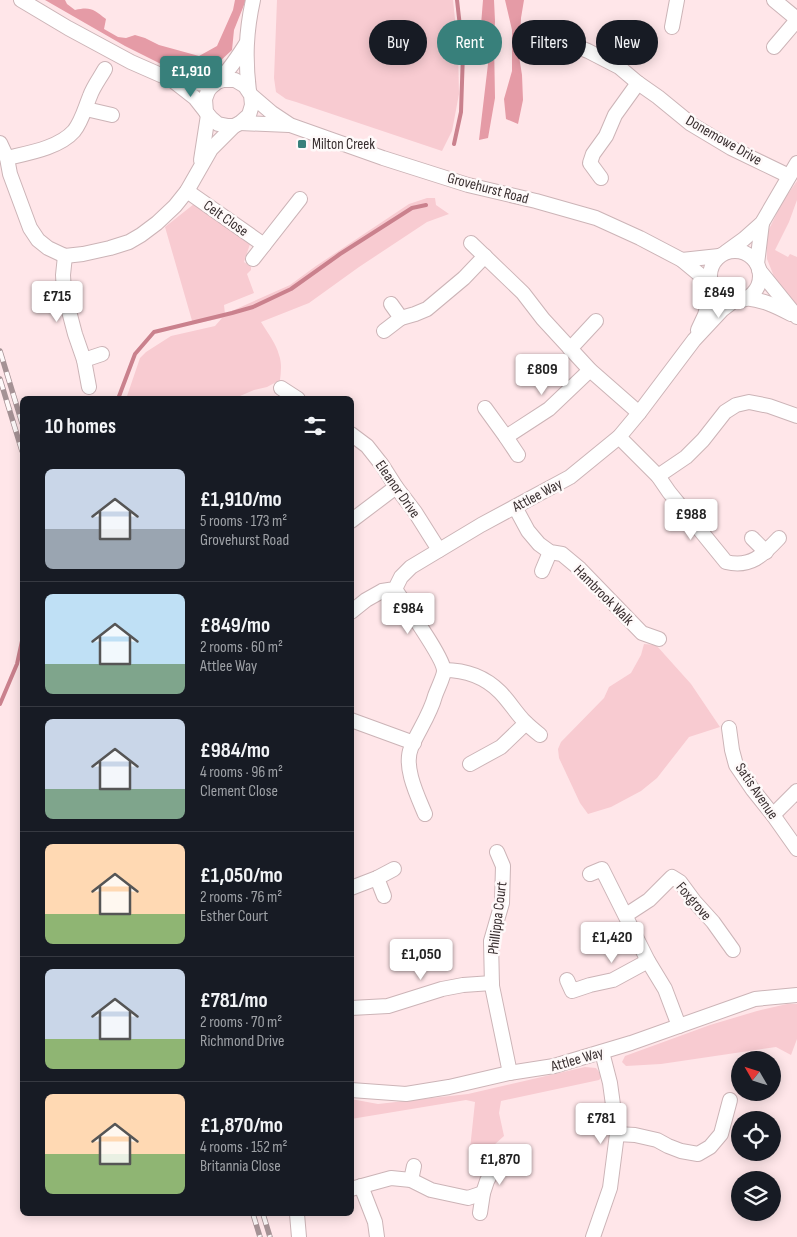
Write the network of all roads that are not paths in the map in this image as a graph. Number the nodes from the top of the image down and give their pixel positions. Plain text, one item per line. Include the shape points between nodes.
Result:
1 (21, 0) edge
2 (253, 0) edge
3 (677, 0) edge
4 (774, 0) edge
5 (797, 19) edge
6 (672, 27) dead end
7 (246, 43) junction
8 (774, 47) dead end
9 (586, 50) edge
10 (105, 70) dead end
11 (172, 80) junction
12 (215, 83) junction
13 (638, 83) junction
14 (250, 93) junction
15 (86, 109) junction
16 (207, 113) junction
17 (112, 114) dead end
18 (237, 124) junction
19 (290, 125) junction
20 (0, 142) edge
21 (7, 158) junction
22 (797, 163) edge
23 (199, 171) junction
24 (789, 176) junction
25 (601, 178) dead end
26 (188, 191) junction
27 (300, 200) dead end
28 (762, 223) junction
29 (471, 243) dead end
30 (264, 245) junction
31 (723, 254) junction
32 (65, 256) junction
33 (485, 256) junction
34 (253, 259) dead end
35 (682, 260) junction
36 (758, 267) junction
37 (712, 285) junction
38 (740, 299) junction
39 (391, 304) dead end
40 (797, 317) edge
41 (400, 318) junction
42 (596, 321) dead end
43 (384, 331) dead end
44 (694, 340) junction
45 (570, 348) junction
46 (102, 354) dead end
47 (84, 360) junction
48 (590, 370) junction
49 (89, 387) dead end
50 (281, 388) dead end
51 (293, 396) edge
52 (484, 408) dead end
53 (639, 413) junction
54 (797, 416) edge
55 (354, 436) edge
56 (506, 437) junction
57 (619, 437) junction
58 (518, 455) dead end
59 (658, 476) junction
60 (396, 486) junction
61 (515, 507) junction
62 (354, 519) edge
63 (752, 538) dead end
64 (779, 538) dead end
65 (439, 550) junction
66 (550, 552) junction
67 (766, 552) junction
68 (542, 571) dead end
69 (395, 589) junction
70 (354, 610) edge
71 (659, 639) dead end
72 (444, 670) junction
73 (354, 721) edge
74 (526, 723) junction
75 (729, 728) dead end
76 (540, 735) dead end
77 (414, 742) junction
78 (470, 764) dead end
79 (797, 791) edge
80 (425, 814) dead end
81 (773, 815) junction
82 (797, 849) edge
83 (497, 852) dead end
84 (394, 869) dead end
85 (590, 874) dead end
86 (377, 878) junction
87 (354, 887) edge
88 (384, 896) dead end
89 (626, 915) junction
90 (733, 950) dead end
91 (648, 961) junction
92 (567, 980) dead end
93 (492, 983) junction
94 (797, 996) edge
95 (354, 1008) edge
96 (678, 1026) junction
97 (602, 1052) junction
98 (510, 1073) junction
99 (354, 1090) edge
100 (730, 1100) dead end
101 (617, 1134) junction
102 (502, 1152) dead end
103 (414, 1166) dead end
104 (411, 1180) junction
105 (356, 1188) edge
106 (483, 1193) junction
107 (480, 1213) dead end
108 (297, 1216) edge
109 (299, 1237) edge
110 (377, 1237) edge
111 (593, 1237) edge

1 - 11 street via 123,58
2 - 7 street
3 - 6 street
4 - 5 street
5 - 8 street
7 - 12 street via 227,73
7 - 14 street
9 - 13 street, Donemowe Drive via 619,67
10 - 15 street via 90,95
11 - 12 street
11 - 16 street via 195,98
12 - 14 street via 235,80
12 - 16 street via 206,95
13 - 24 street, Donemowe Drive via 691,124
13 - 25 street via 593,154 590,163
14 - 18 street via 251,110 245,120
14 - 19 street, Grovehurst Road
15 - 17 street
15 - 21 street via 78,126 63,140
16 - 18 street via 218,124
16 - 23 street
18 - 19 street, Grovehurst Road
18 - 23 street via 211,149
19 - 35 street, Grovehurst Road via 460,182 596,218
20 - 21 street
21 - 32 street via 30,228 38,240
22 - 24 street
23 - 26 street
24 - 28 street
26 - 30 street, Celt Close
26 - 32 street via 157,223 129,242
27 - 30 street, Celt Close
28 - 31 street
28 - 36 street
29 - 33 street
30 - 34 street, Celt Close
31 - 35 street
31 - 36 street via 746,253
31 - 37 street via 711,270
32 - 47 street via 64,292
33 - 41 street via 427,309
33 - 45 street via 523,293
35 - 37 street, Grovehurst Road
36 - 38 street via 760,276 756,287
36 - 40 street
37 - 38 street via 723,298
37 - 44 street, Attlee Way via 705,315
38 - 40 street via 771,304
38 - 44 street, Attlee Way via 722,310
39 - 41 street
41 - 43 street
42 - 45 street
44 - 53 street, Attlee Way
45 - 48 street
46 - 47 street
47 - 49 street
48 - 53 street
48 - 56 street via 549,409
50 - 51 street
52 - 56 street
53 - 57 street, Attlee Way
54 - 59 street via 748,402 736,405 725,412 686,457
55 - 60 street, Eleanor Drive via 367,446
56 - 58 street
57 - 59 street
57 - 61 street, Attlee Way via 570,478
59 - 67 street via 726,562 749,562
60 - 62 street
60 - 65 street, Eleanor Drive
61 - 65 street, Attlee Way
61 - 66 street, Hambrook Walk via 528,531
63 - 67 street
64 - 67 street
65 - 69 street, Attlee Way via 411,567
66 - 68 street
66 - 71 street, Hambrook Walk via 562,554 580,569 642,634
69 - 70 street via 382,591
69 - 72 street
72 - 74 street via 466,672 490,683
72 - 77 street via 433,705
73 - 77 street
74 - 76 street
74 - 78 street via 501,747
75 - 81 street, Satis Avenue via 736,765
77 - 80 street via 409,760 413,787
79 - 81 street
81 - 82 street, Satis Avenue
83 - 93 street, Phillippa Court via 503,866 502,902 491,941
84 - 86 street
85 - 89 street via 602,869
86 - 87 street
86 - 88 street
89 - 90 street, Foxgrove via 649,900 672,878 680,882
89 - 91 street
91 - 92 street via 613,980 572,991
91 - 96 street via 665,989
93 - 95 street via 442,989 388,1006
93 - 98 street, Phillippa Court
94 - 96 street, Attlee Way via 755,999
96 - 97 street, Attlee Way
97 - 98 street, Attlee Way via 554,1066
97 - 101 street
98 - 99 street, Attlee Way via 406,1094
100 - 101 street via 721,1134 710,1147 698,1154 641,1136
101 - 111 street via 610,1188
102 - 106 street
103 - 104 street
104 - 105 street via 391,1178
104 - 106 street via 453,1196 468,1198
105 - 110 street via 375,1222
106 - 107 street
108 - 109 street

